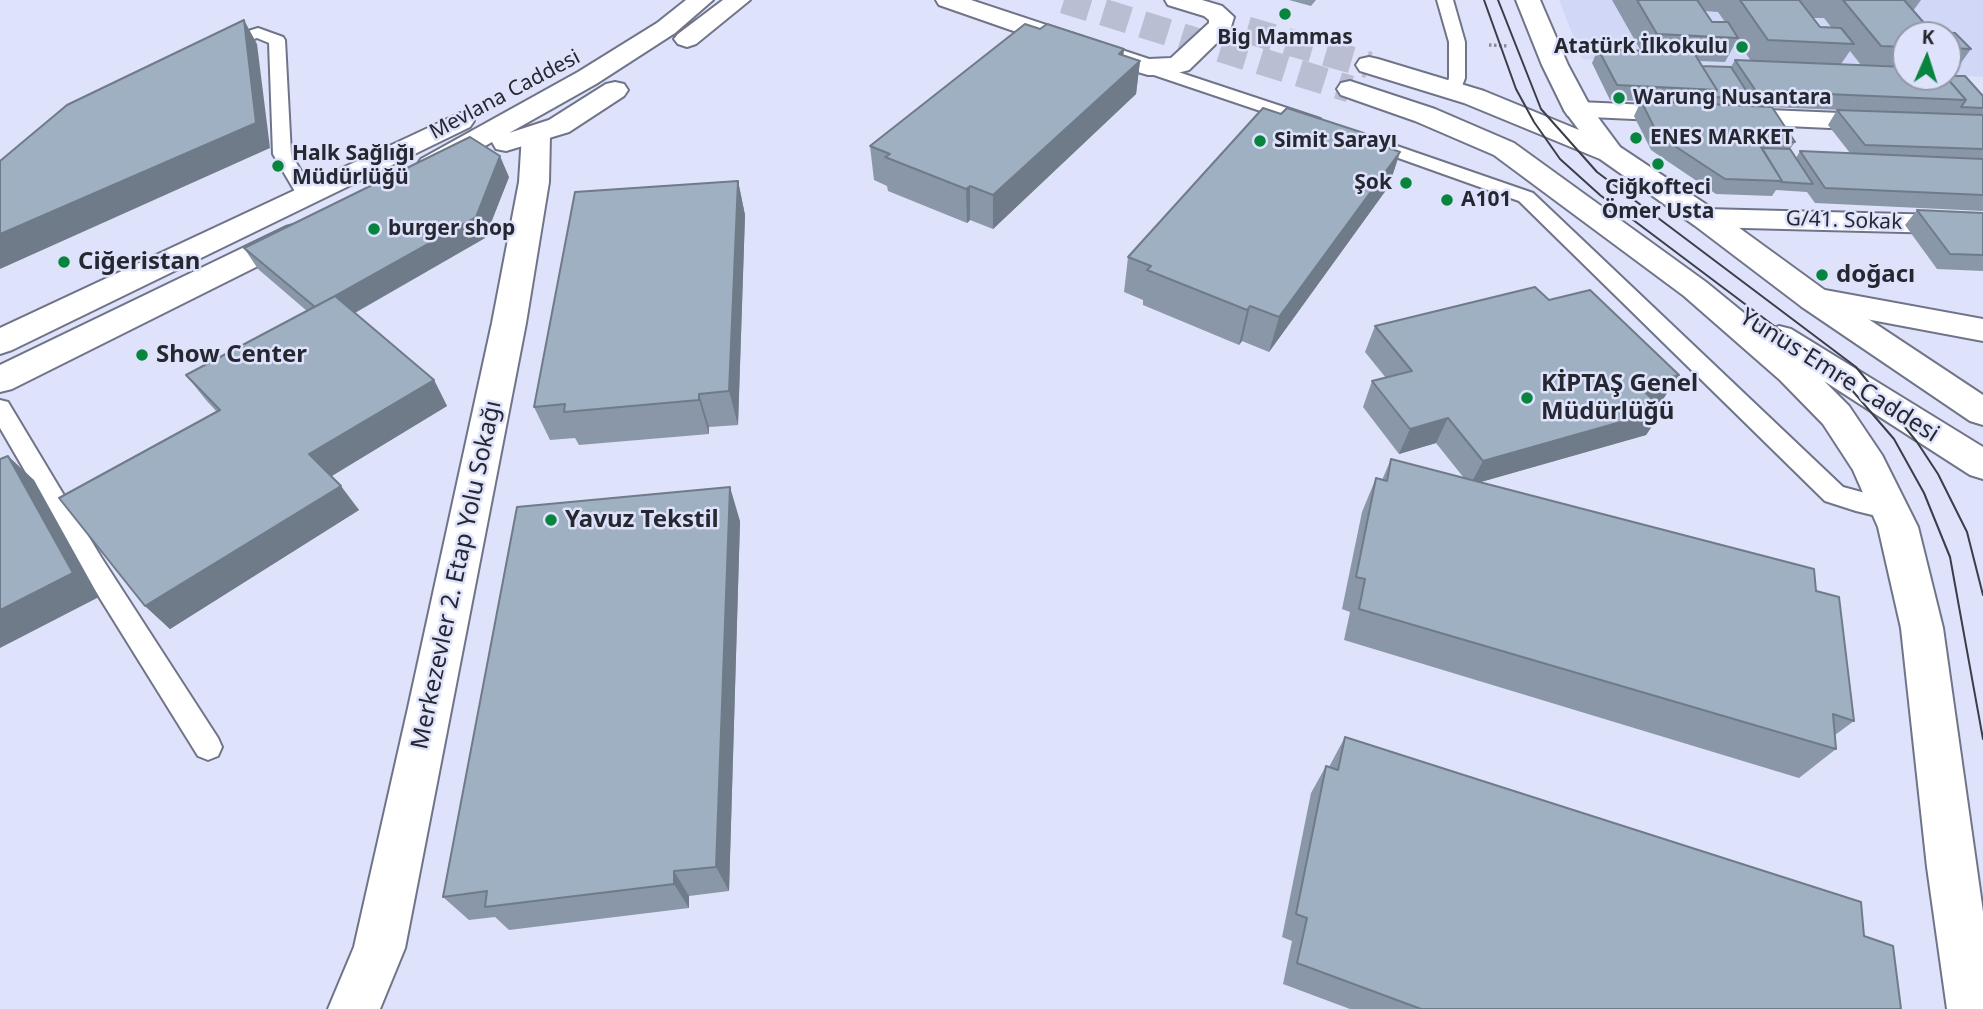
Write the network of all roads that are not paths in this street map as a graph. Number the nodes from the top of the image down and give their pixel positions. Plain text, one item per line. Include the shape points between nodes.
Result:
1 (663, 0) edge
2 (701, 0) edge
3 (738, 0) edge
4 (948, 0) edge
5 (1177, 0) edge
6 (1445, 0) edge
7 (1528, 0) edge
8 (203, 53) edge
9 (1369, 65) tunnel mouth
10 (1149, 67) junction
11 (1350, 89) tunnel mouth
12 (1453, 90) junction
13 (1578, 110) junction
14 (1983, 127) edge
15 (1328, 128) edge
16 (536, 135) junction
17 (1353, 136) edge
18 (1610, 153) junction
19 (453, 154) junction
20 (357, 203) edge
21 (314, 209) junction
22 (1705, 218) junction
23 (1983, 225) edge
24 (1695, 289) junction
25 (1814, 299) junction
26 (1983, 330) edge
27 (0, 342) edge
28 (0, 380) edge
29 (0, 408) edge
30 (1983, 411) edge
31 (1983, 465) edge
32 (1889, 509) junction
33 (208, 747) dead end
34 (354, 1009) edge
35 (1973, 1009) edge

1 - 21 main road, Mevlana Caddesi via 563,66
2 - 19 main road via 587,78
3 - 16 main road via 605,97
4 - 10 main road
5 - 10 main road via 1213,11 1222,17 1221,25 1180,64
6 - 12 lane via 1457,42
7 - 13 main road
8 - 21 lane via 258,33 277,40 282,154
9 - 12 main road
10 - 15 lane
11 - 24 main road via 1504,149
12 - 18 main road
13 - 14 main road
13 - 18 main road
16 - 19 main road
16 - 34 main road, Merkezevler 2. Etap Yolu Sokağı via 534,182 509,323 430,708 379,948
17 - 32 lane via 1526,197 1834,494
18 - 22 main road, Yunus Emre Caddesi
19 - 20 main road, Mevlana Caddesi
21 - 27 main road, Mevlana Caddesi
21 - 28 main road, Mevlana Caddesi
22 - 23 main road, G/41. Sokak
22 - 25 main road, Yunus Emre Caddesi
24 - 31 main road, Yunus Emre Caddesi
24 - 32 main road via 1836,415 1870,465
25 - 26 main road
25 - 30 main road, Yunus Emre Caddesi
29 - 33 lane
32 - 35 main road via 1898,527 1922,628

